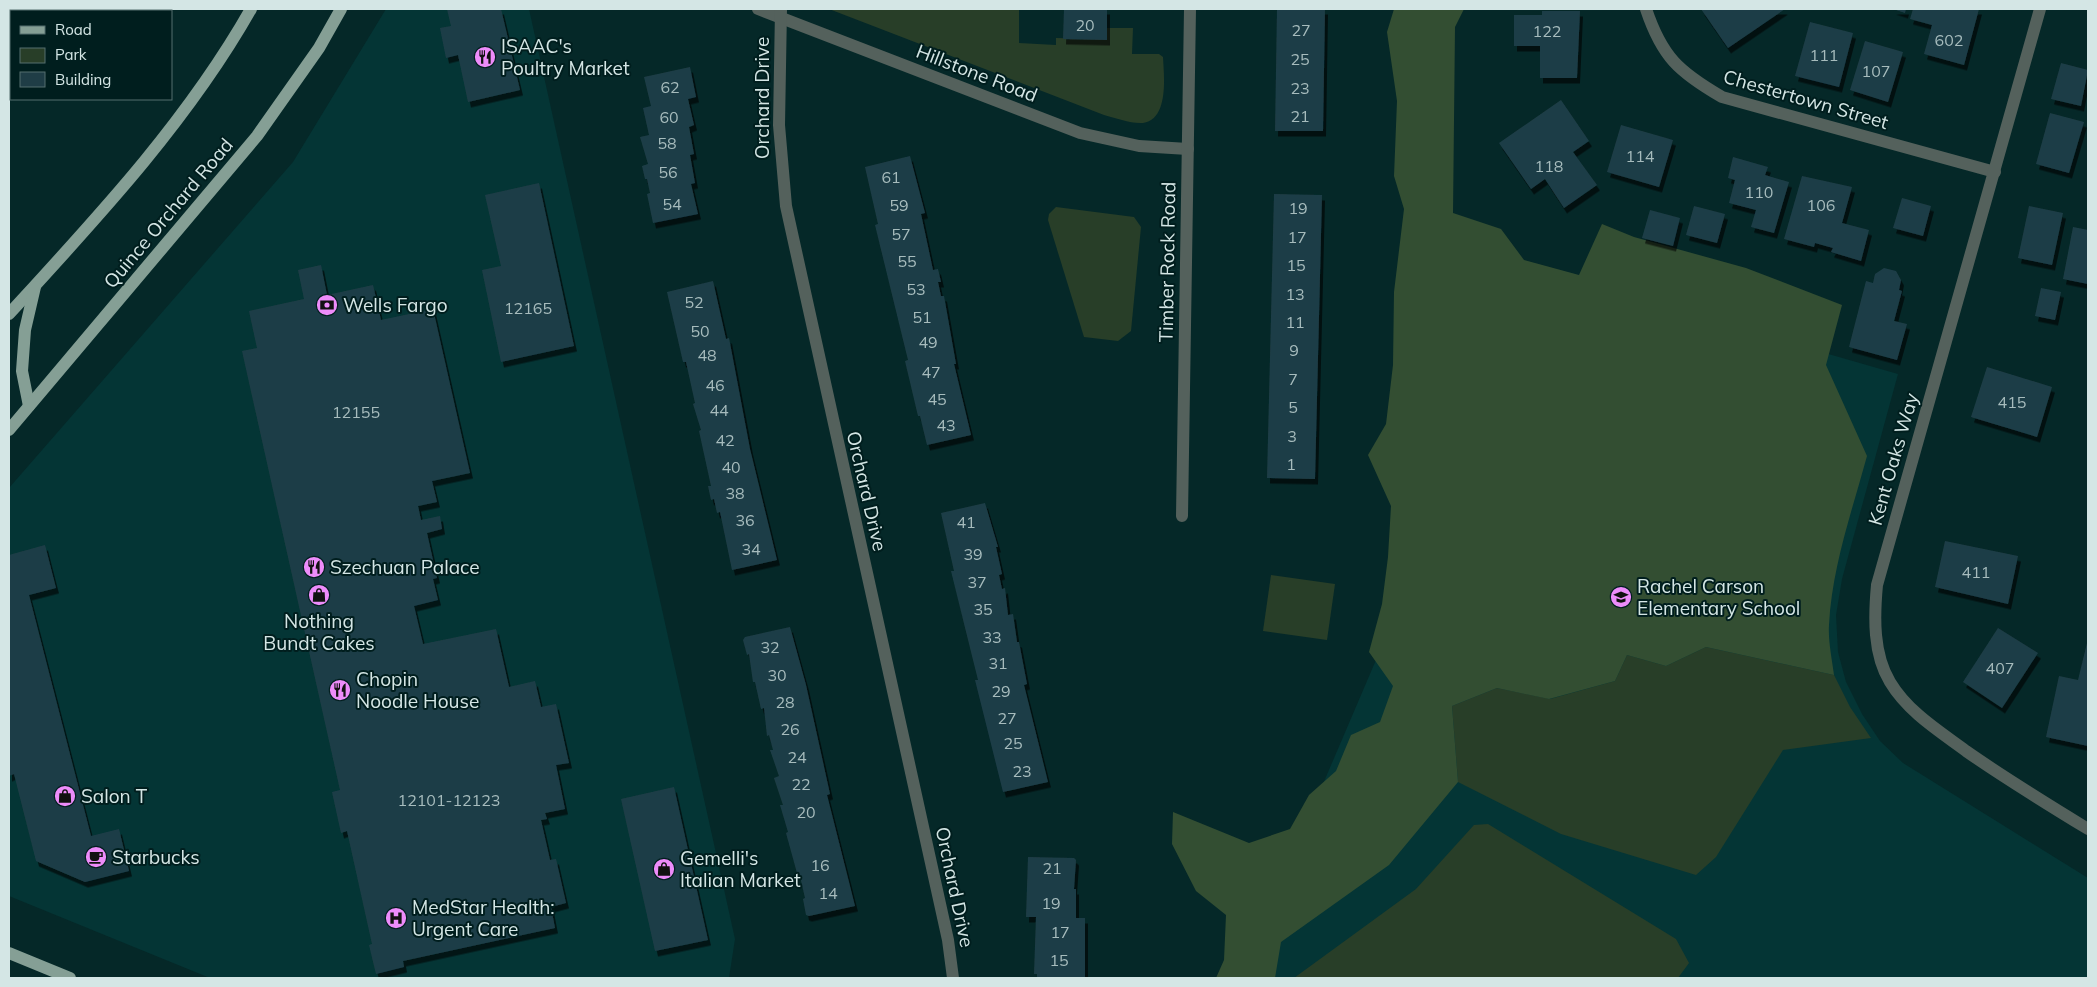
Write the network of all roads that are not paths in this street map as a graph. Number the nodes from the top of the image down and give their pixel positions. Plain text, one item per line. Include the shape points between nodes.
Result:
1 (250, 9) edge
2 (341, 9) edge
3 (758, 9) edge
4 (1190, 9) edge
5 (1646, 9) edge
6 (2040, 9) edge
7 (781, 14) edge
8 (1188, 149) junction
9 (1995, 172) junction
10 (36, 285) junction
11 (9, 314) edge
12 (29, 406) junction
13 (9, 430) edge
14 (1182, 516) dead end
15 (2088, 829) edge
16 (9, 953) edge
17 (70, 978) edge
18 (953, 978) edge

1 - 10 main road via 197,92 152,151
2 - 12 main road, Quince Orchard Road via 319,48 257,136
3 - 7 street, Hillstone Road
4 - 8 street, Timber Rock Road
5 - 9 street, Chestertown Street via 1667,54 1690,78 1722,97
6 - 9 street, Kent Oaks Way
7 - 8 street, Hillstone Road via 1080,132 1139,146
7 - 18 street, Orchard Drive via 779,125 786,206 946,931
8 - 14 street, Timber Rock Road
9 - 15 street, Kent Oaks Way via 1877,585 1874,614 1877,645 1890,682 1911,708 2008,780
10 - 11 main road
10 - 12 main road via 25,330 22,371
12 - 13 main road, Quince Orchard Road
16 - 17 main road

